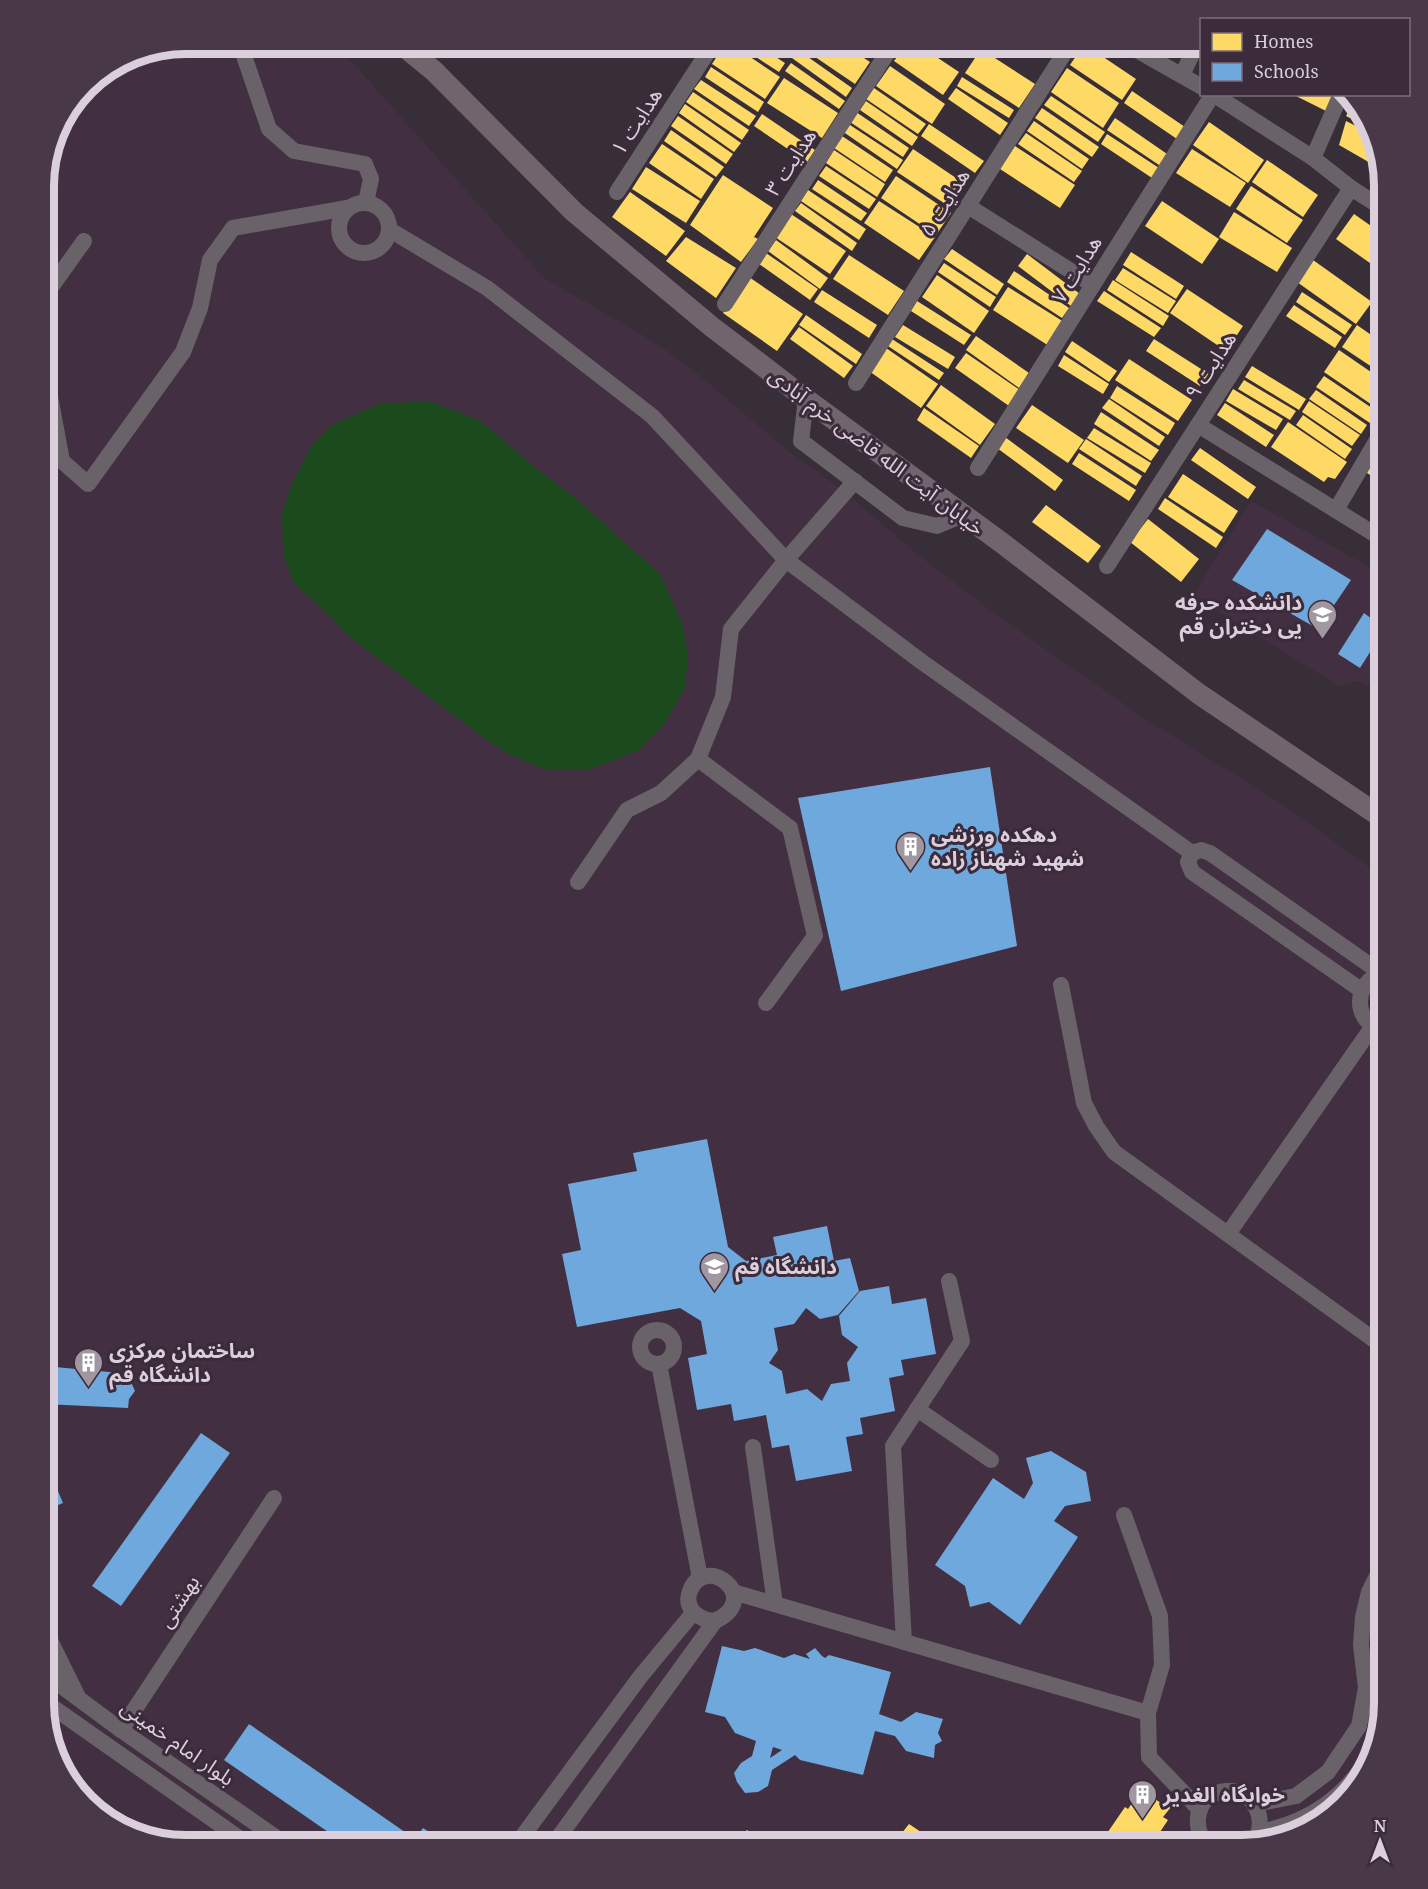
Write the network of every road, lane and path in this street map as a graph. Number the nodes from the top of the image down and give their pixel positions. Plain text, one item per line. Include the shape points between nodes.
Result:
1 (243, 54) edge
2 (413, 54) edge
3 (706, 54) edge
4 (887, 54) edge
5 (1064, 54) edge
6 (1144, 54) edge
7 (1192, 54) edge
8 (1182, 75) junction
9 (1200, 86) edge
10 (1212, 96) edge
11 (1216, 96) edge
12 (1339, 97) edge
13 (1313, 158) junction
14 (1351, 188) junction
15 (617, 192) dead end
16 (366, 202) junction
17 (1374, 203) edge
18 (968, 206) junction
19 (347, 208) junction
20 (390, 230) junction
21 (84, 241) dead end
22 (54, 283) edge
23 (1093, 285) junction
24 (725, 304) dead end
25 (856, 383) dead end
26 (806, 399) junction
27 (54, 418) edge
28 (1198, 425) junction
29 (1374, 445) edge
30 (978, 468) dead end
31 (855, 481) junction
32 (1336, 510) junction
33 (963, 515) junction
34 (1374, 534) edge
35 (786, 560) junction
36 (1107, 566) dead end
37 (698, 759) junction
38 (1374, 812) edge
39 (1192, 853) junction
40 (578, 882) dead end
41 (1374, 967) edge
42 (1374, 977) edge
43 (1061, 985) dead end
44 (1362, 990) junction
45 (766, 1003) dead end
46 (1374, 1024) edge
47 (1374, 1033) edge
48 (1228, 1234) junction
49 (949, 1281) dead end
50 (1374, 1340) edge
51 (659, 1364) dead end
52 (917, 1409) junction
53 (753, 1447) dead end
54 (991, 1460) dead end
55 (274, 1498) dead end
56 (1124, 1515) dead end
57 (700, 1578) junction
58 (1374, 1582) edge
59 (733, 1592) junction
60 (775, 1604) junction
61 (693, 1613) junction
62 (715, 1621) junction
63 (904, 1642) junction
64 (54, 1649) edge
65 (54, 1680) edge
66 (77, 1696) junction
67 (54, 1708) edge
68 (1148, 1713) junction
69 (121, 1730) junction
70 (1341, 1790) edge
71 (1329, 1802) edge
72 (1255, 1804) junction
73 (1200, 1810) junction
74 (1319, 1810) edge
75 (1271, 1832) edge
76 (1258, 1834) edge
77 (235, 1835) edge
78 (273, 1835) edge
79 (523, 1835) edge
80 (560, 1835) edge
81 (1199, 1835) edge

1 - 16 street via 269,129 294,151 365,164 371,179
2 - 26 main road, خیابان آیت الله قاضی خرم آبادی via 574,212
3 - 15 street, هدایت ۱
4 - 24 street, هدایت ۳
5 - 18 street, هدایت ۵
6 - 8 street
7 - 8 street
8 - 9 street
10 - 23 street, هدایت ۷
11 - 13 street
12 - 13 street
13 - 14 street
14 - 17 street
14 - 28 street, هدایت ۹
16 - 19 street
16 - 20 street via 384,211
18 - 23 street
18 - 25 street, هدایت ۵
19 - 20 street via 338,226 344,245 362,254 381,248
19 - 27 street via 233,228 210,260 200,308 183,352 88,484 62,461
20 - 35 street via 487,288 652,416
21 - 22 street
23 - 30 street, هدایت ۷
26 - 31 street via 801,441
26 - 33 main road, خیابان آیت الله قاضی خرم آبادی
28 - 32 street
28 - 36 street, هدایت ۹
29 - 32 street
31 - 33 street via 903,518 937,526
31 - 35 street
32 - 34 street
33 - 38 main road, خیابان آیت الله قاضی خرم آبادی via 1199,694
35 - 37 street via 731,628 723,697
35 - 39 street via 922,662
37 - 40 street via 661,793 627,810
37 - 45 street via 790,828 815,936
39 - 41 street via 1201,850 1210,854
39 - 44 street via 1188,862 1192,872
42 - 44 street
43 - 48 street via 1084,1103 1096,1126 1114,1152
44 - 46 street via 1360,1010
47 - 48 street
48 - 50 street
49 - 52 street via 962,1341
51 - 57 street
52 - 54 street
52 - 63 street via 893,1446
53 - 60 street
55 - 69 street, بهشتی
56 - 68 street via 1160,1616 1162,1665
57 - 59 street via 713,1575 725,1580
57 - 61 street via 688,1594
58 - 72 street via 1363,1617 1366,1688 1359,1726 1328,1772 1296,1796
59 - 60 street
59 - 62 street via 733,1605 727,1616
60 - 63 street
61 - 62 street via 703,1620
61 - 79 street via 640,1677
62 - 80 street
63 - 68 street
64 - 66 street
65 - 66 street, بلوار امام خمینی
66 - 69 street, بلوار امام خمینی
67 - 77 street, بلوار امام خمینی
68 - 73 street via 1149,1757
69 - 78 street, بلوار امام خمینی
70 - 71 street
72 - 73 street via 1242,1794 1226,1791 1210,1797
72 - 76 street via 1261,1818
73 - 81 street
74 - 75 street

